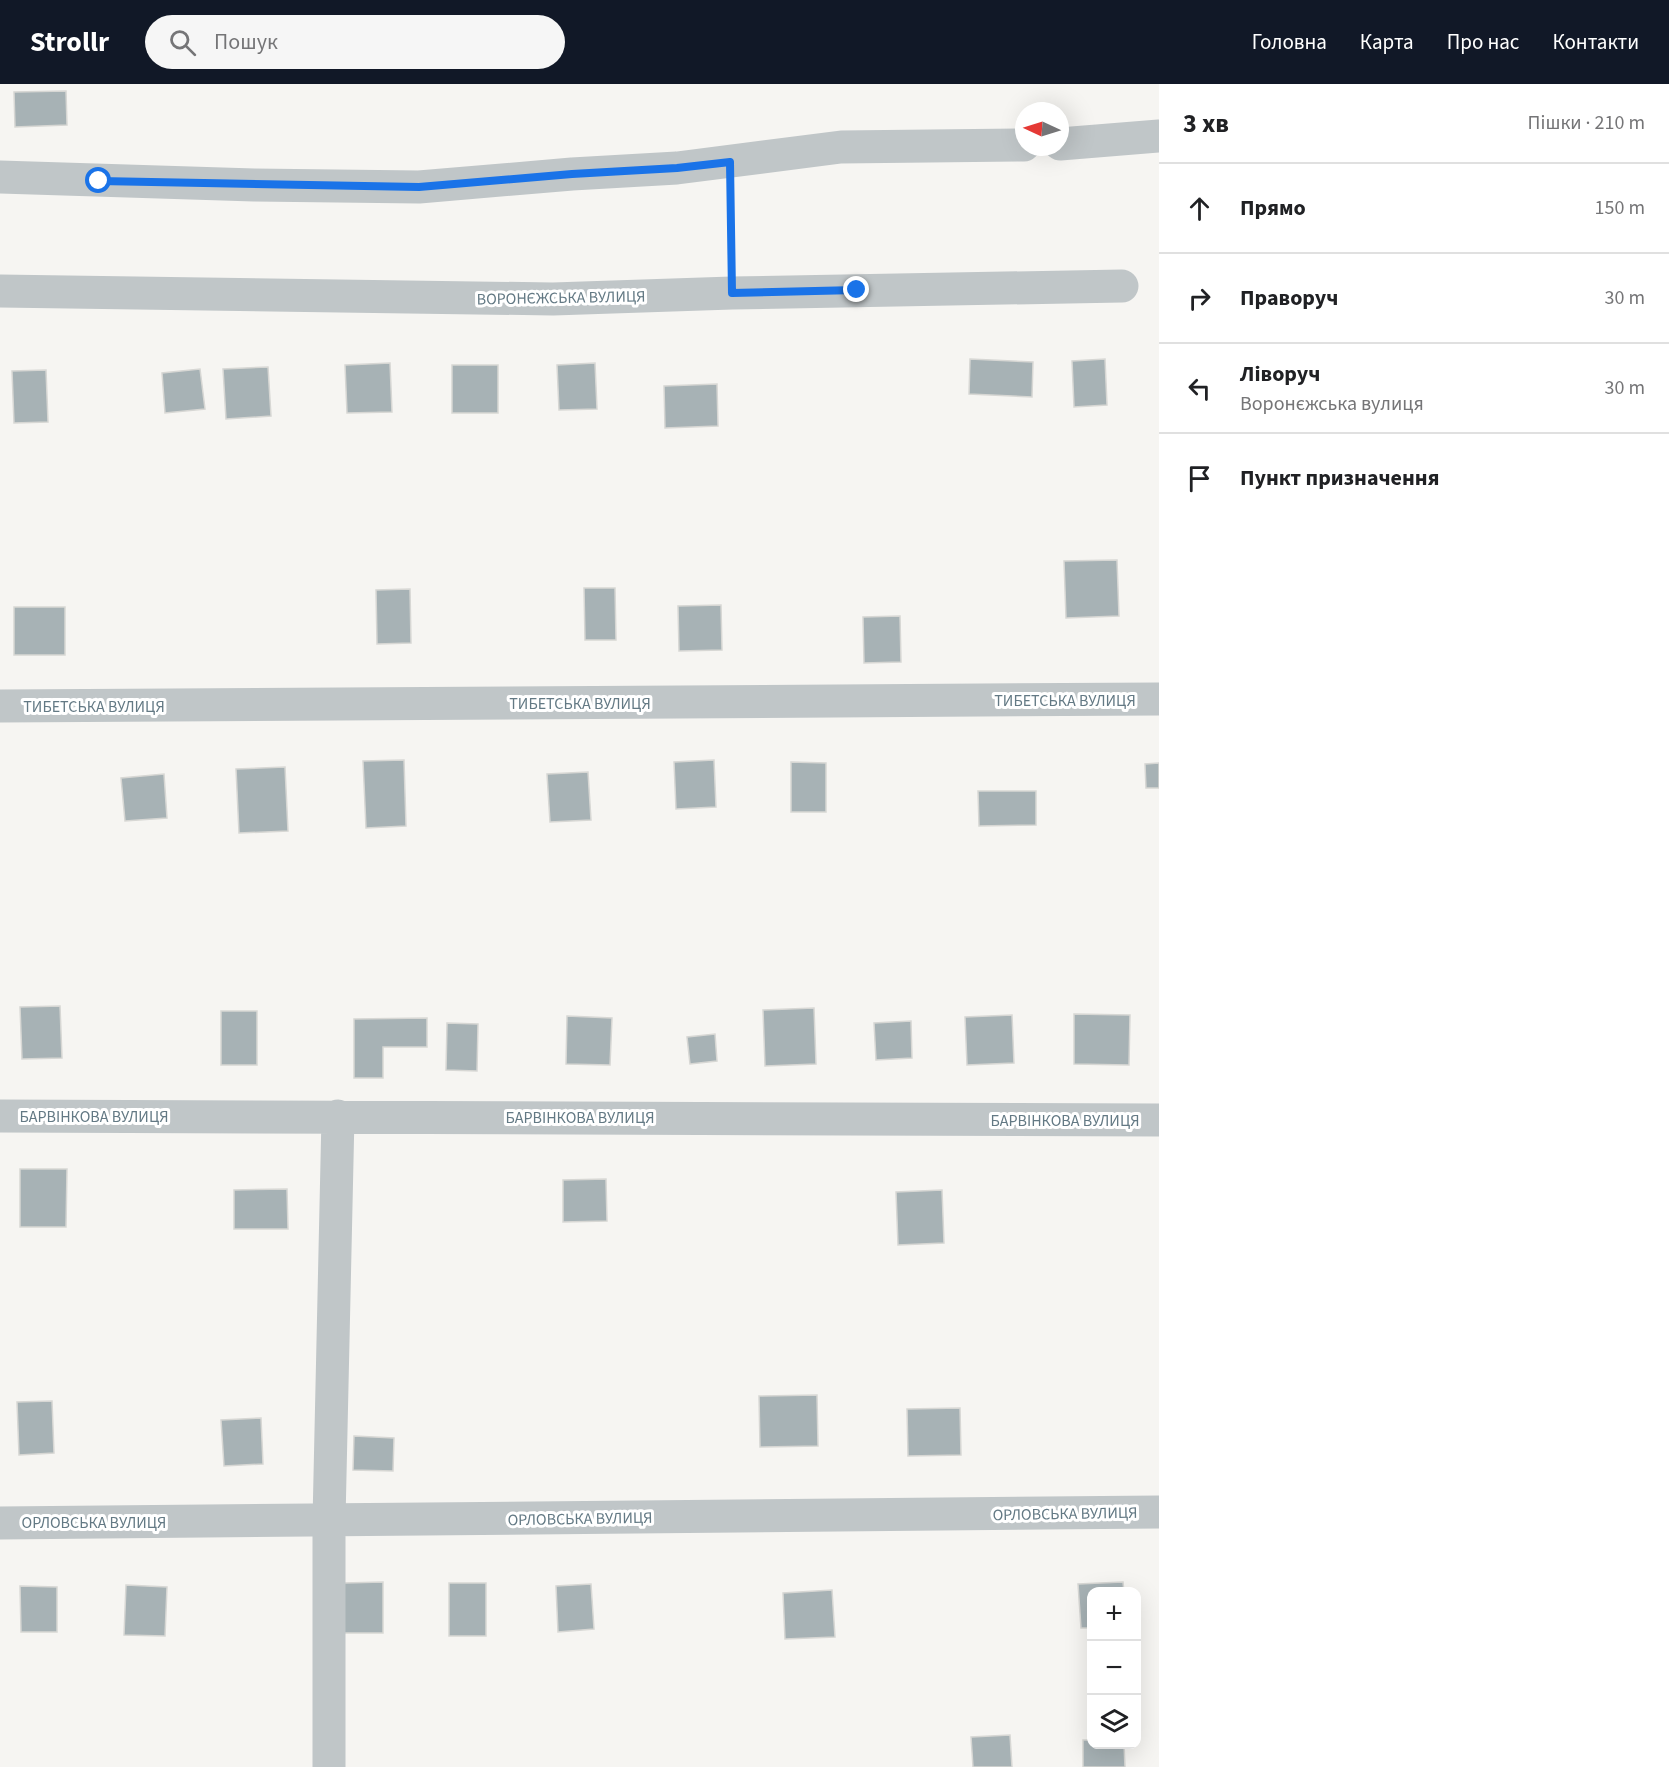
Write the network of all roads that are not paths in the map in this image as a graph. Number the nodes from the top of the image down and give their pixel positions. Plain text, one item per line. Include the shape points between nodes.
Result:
1 (1159, 136) edge
2 (1069, 143) edge
3 (1015, 145) edge
4 (0, 177) edge
5 (1122, 285) dead end
6 (0, 291) edge
7 (1159, 699) edge
8 (0, 706) edge
9 (0, 1116) edge
10 (338, 1116) junction
11 (1159, 1120) edge
12 (1159, 1512) edge
13 (328, 1521) junction
14 (0, 1523) edge
15 (329, 1767) edge

1 - 2 street
3 - 4 street via 841,147 677,168 419,187
5 - 6 street, ВОРОНЄЖСЬКА ВУЛИЦЯ via 553,299
7 - 8 street, ТИБЕТСЬКА ВУЛИЦЯ
9 - 10 street, БАРВІНКОВА ВУЛИЦЯ
10 - 11 street, БАРВІНКОВА ВУЛИЦЯ
10 - 13 street
12 - 13 street, ОРЛОВСЬКА ВУЛИЦЯ
13 - 14 street, ОРЛОВСЬКА ВУЛИЦЯ
13 - 15 street

